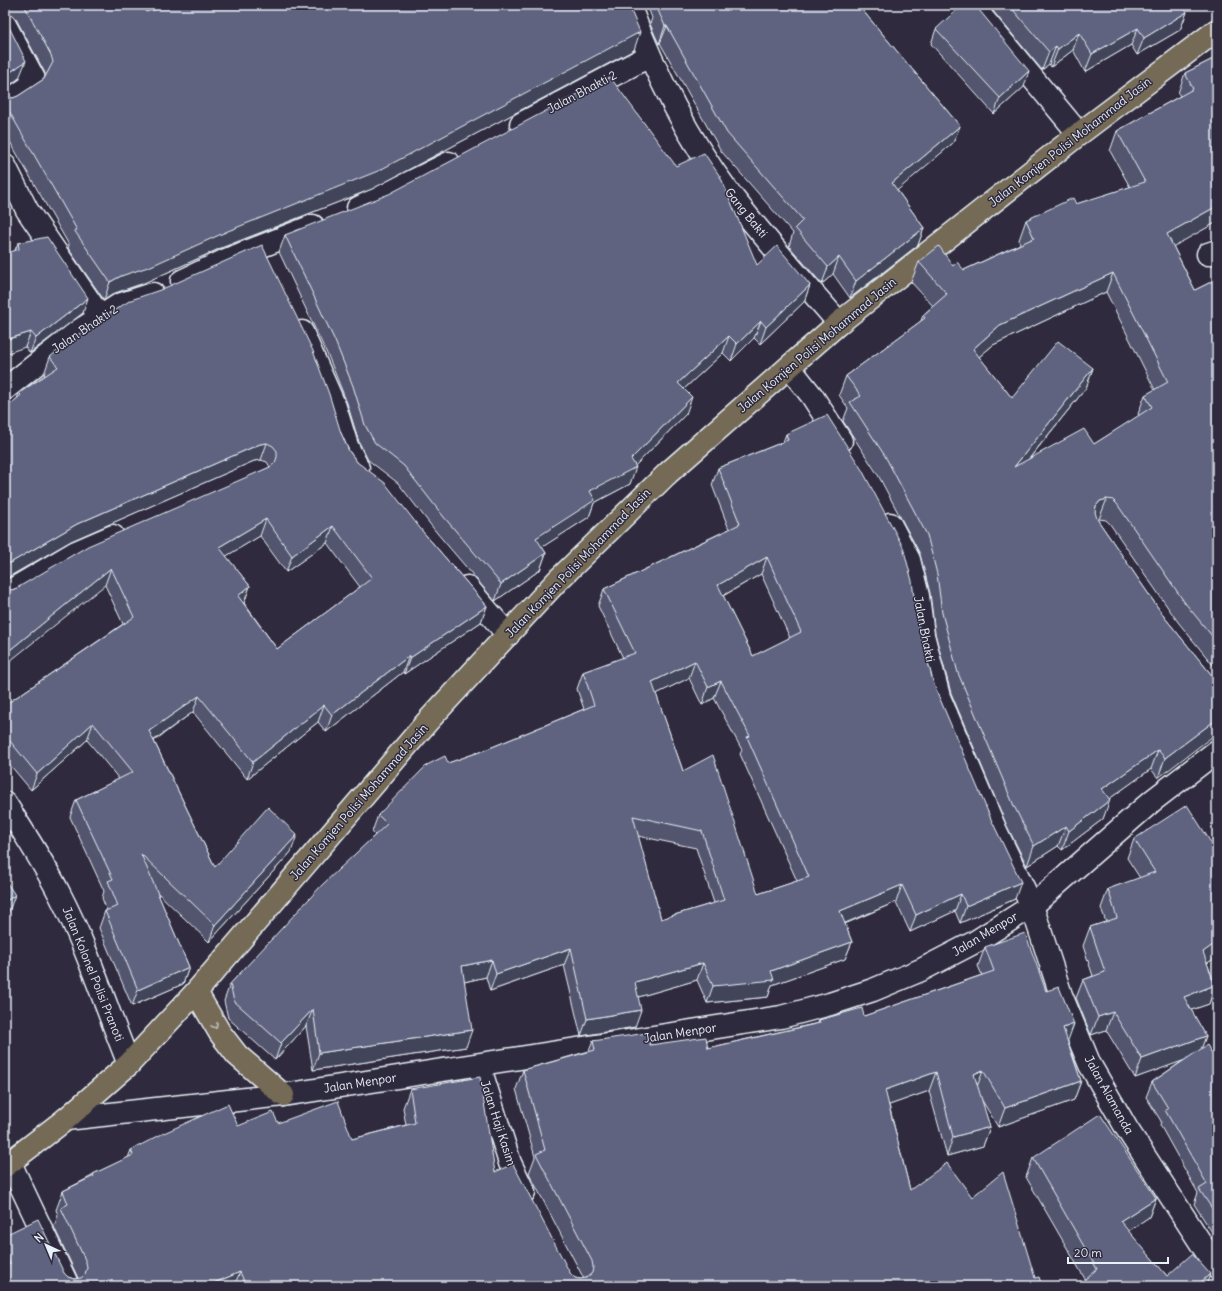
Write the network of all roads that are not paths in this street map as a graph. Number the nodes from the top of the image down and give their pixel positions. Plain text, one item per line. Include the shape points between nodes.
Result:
1 (629, 5) edge
2 (972, 5) edge
3 (5, 25) edge
4 (1217, 30) edge
5 (649, 56) junction
6 (5, 103) edge
7 (506, 132) edge
8 (1079, 134) junction
9 (466, 154) edge
10 (5, 166) edge
11 (262, 246) junction
12 (272, 267) edge
13 (292, 310) edge
14 (101, 318) junction
15 (839, 322) junction
16 (789, 367) junction
17 (5, 389) edge
18 (852, 458) edge
19 (374, 480) edge
20 (880, 506) edge
21 (132, 528) edge
22 (452, 570) edge
23 (5, 594) edge
24 (508, 635) junction
25 (1217, 751) edge
26 (5, 803) edge
27 (1032, 906) junction
28 (196, 992) junction
29 (129, 1064) junction
30 (479, 1065) junction
31 (283, 1095) junction
32 (66, 1119) junction
33 (8, 1164) edge
34 (532, 1208) edge
35 (1217, 1268) edge
36 (68, 1286) edge

1 - 5 street, Gang Bakti
2 - 8 street
3 - 6 street via 34,79 30,86
4 - 8 main road, Jalan Komjen Polisi Mohammad Jasin
5 - 7 street, Jalan Bhakti 2
5 - 15 street, Gang Bakti via 674,104 726,189
8 - 15 main road, Jalan Komjen Polisi Mohammad Jasin
9 - 11 street, Jalan Bhakti 2 via 377,200
10 - 14 street via 27,210
11 - 12 street
11 - 14 street, Jalan Bhakti 2 via 149,295 119,305
13 - 19 street via 318,363 347,446 360,469
14 - 17 street, Jalan Bhakti 2 via 77,332
15 - 16 main road, Jalan Komjen Polisi Mohammad Jasin
16 - 18 street via 812,396
16 - 24 main road, Jalan Komjen Polisi Mohammad Jasin via 623,515
20 - 27 street, Jalan Bhakti via 909,560 918,596 923,635 939,696 996,832
21 - 23 street via 76,552
22 - 24 street
24 - 28 main road, Jalan Komjen Polisi Mohammad Jasin via 422,728
25 - 27 street, Jalan Menpor via 1152,801
26 - 29 street, Jalan Kolonel Polisi Pranoti via 60,895 91,963
27 - 30 street, Jalan Menpor via 975,942 921,970 830,1004 781,1017
27 - 35 street, Jalan Alamanda via 1061,995 1090,1065 1127,1129
28 - 29 main road, Jalan Komjen Polisi Mohammad Jasin
28 -> 31 main road via 220,1033 237,1055
29 - 32 main road, Jalan Komjen Polisi Mohammad Jasin
30 - 31 street, Jalan Menpor
30 - 34 street, Jalan Haji Kasim via 510,1163
31 - 32 street, Jalan Menpor
32 - 33 main road, Jalan Komjen Polisi Mohammad Jasin
33 - 36 street

